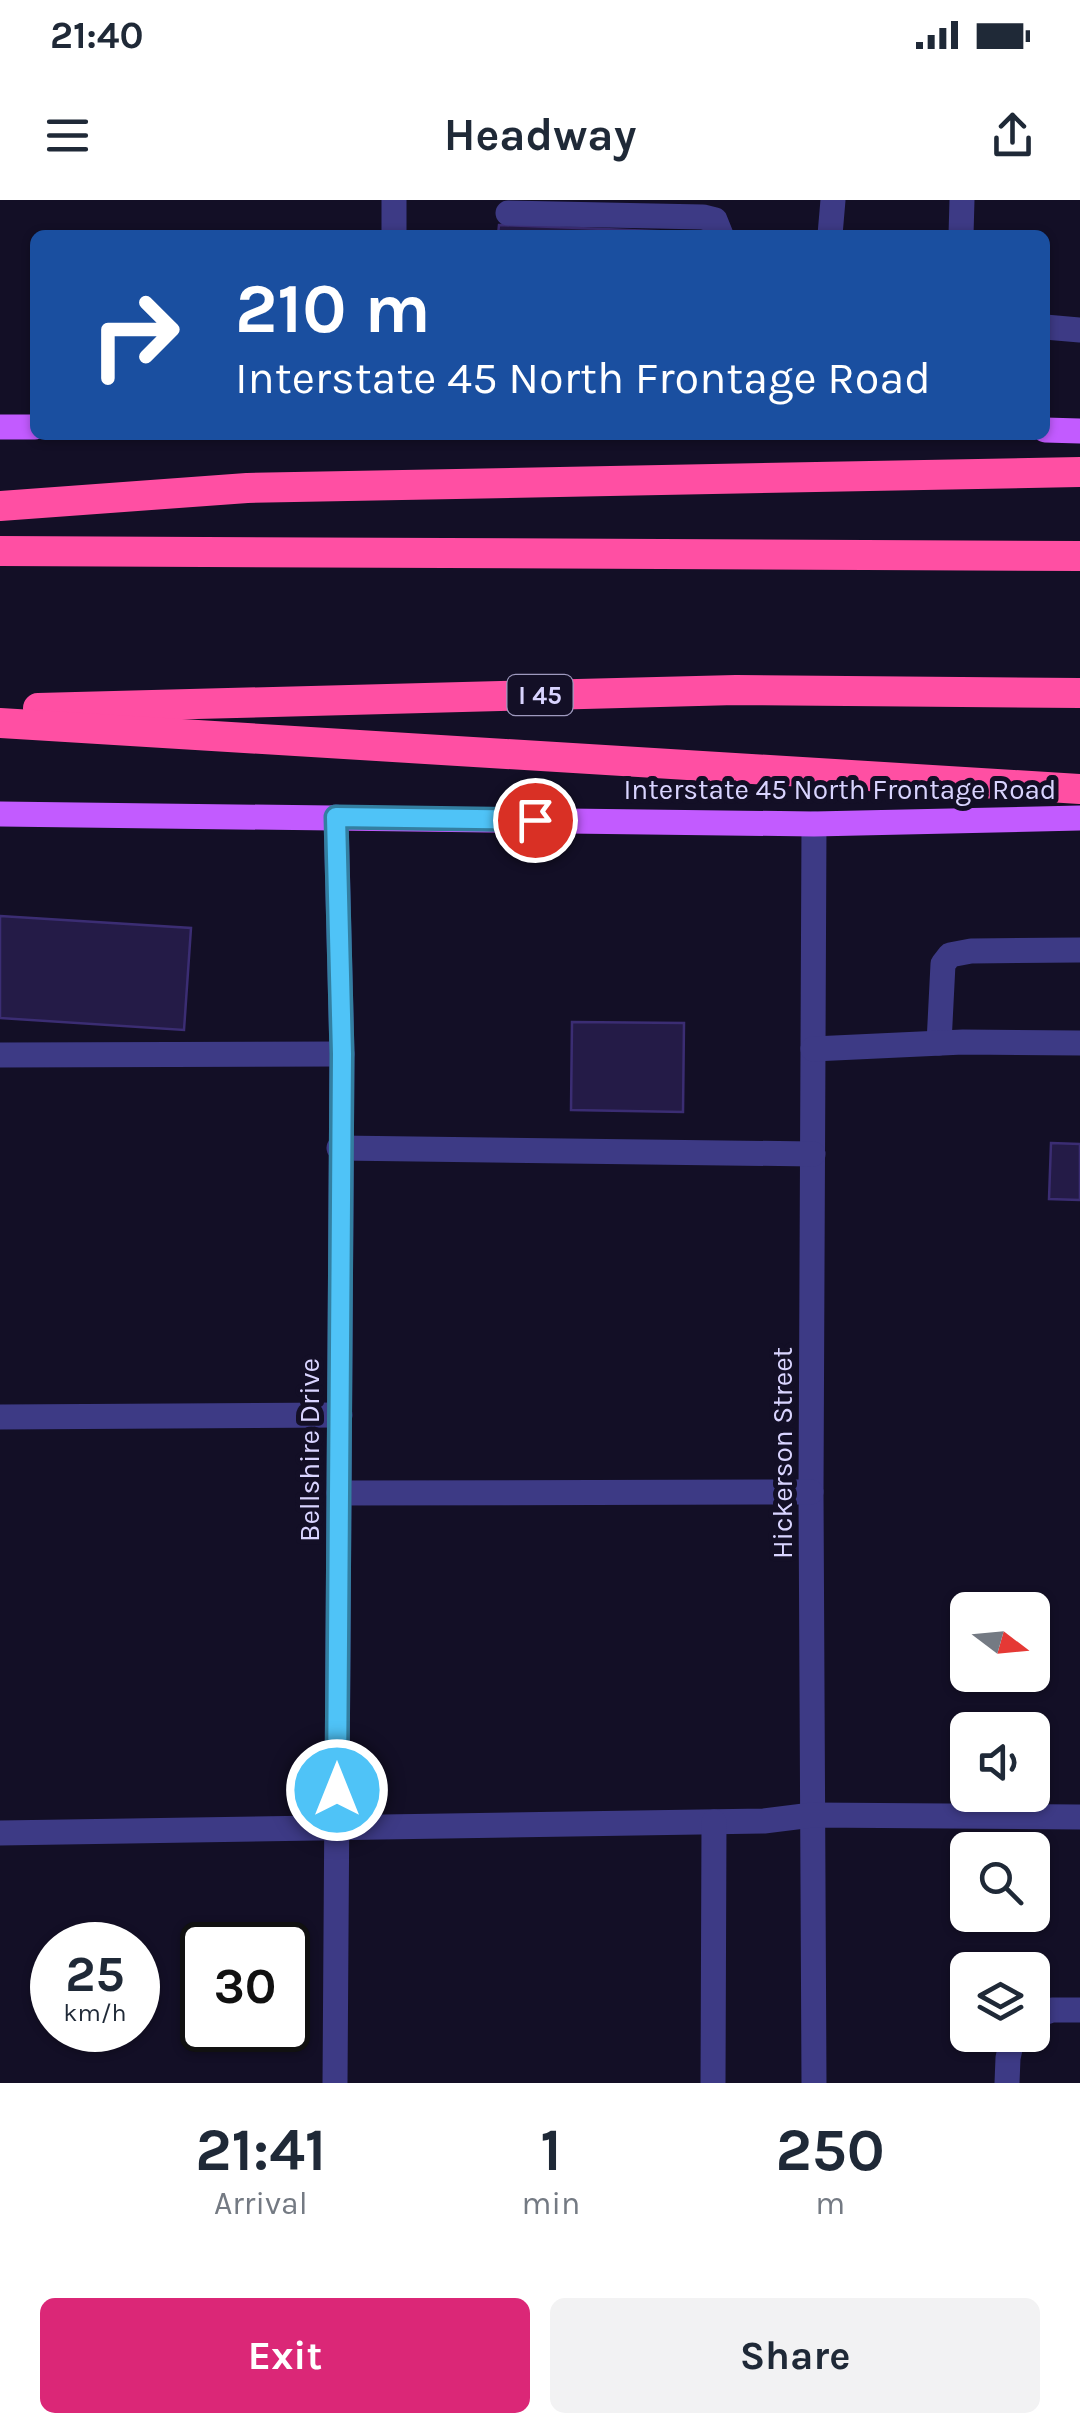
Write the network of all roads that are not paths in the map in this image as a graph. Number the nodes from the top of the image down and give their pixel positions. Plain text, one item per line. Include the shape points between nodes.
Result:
1 (394, 200) edge
2 (728, 200) edge
3 (832, 200) edge
4 (962, 200) edge
5 (508, 213) dead end
6 (394, 230) edge
7 (720, 230) edge
8 (723, 230) edge
9 (830, 230) edge
10 (961, 230) edge
11 (1050, 327) edge
12 (1080, 330) edge
13 (0, 427) edge
14 (30, 427) edge
15 (1050, 430) edge
16 (1080, 430) edge
17 (1080, 472) edge
18 (0, 506) edge
19 (0, 551) edge
20 (1080, 556) edge
21 (1080, 693) edge
22 (0, 709) edge
23 (0, 723) edge
24 (1080, 789) edge
25 (0, 814) edge
26 (336, 817) junction
27 (1080, 818) edge
28 (814, 824) junction
29 (1080, 950) edge
30 (939, 1043) junction
31 (1080, 1043) edge
32 (813, 1050) junction
33 (342, 1054) junction
34 (0, 1055) edge
35 (340, 1148) junction
36 (813, 1154) junction
37 (340, 1415) junction
38 (0, 1416) edge
39 (812, 1492) junction
40 (339, 1493) junction
41 (812, 1815) junction
42 (1080, 1818) edge
43 (714, 1822) junction
44 (337, 1827) junction
45 (0, 1832) edge
46 (1080, 2010) edge
47 (1050, 2011) edge
48 (1010, 2052) edge
49 (335, 2083) edge
50 (714, 2083) edge
51 (814, 2083) edge
52 (1007, 2083) edge

1 - 6 street
2 - 8 street
3 - 9 street
4 - 10 street
5 - 7 street via 703,217
11 - 12 street
13 - 14 main road
15 - 16 main road
17 - 18 highway via 247,488
19 - 20 highway
21 - 22 highway, I 45 via 736,690
23 - 24 highway
25 - 26 main road, Interstate 45 North Frontage Road
26 - 28 main road, Interstate 45 North Frontage Road
26 - 33 street, Bellshire Drive
27 - 28 main road, Interstate 45 North Frontage Road
28 - 32 street, Hickerson Street
29 - 30 street via 950,955
30 - 31 street
30 - 32 street
32 - 36 street, Hickerson Street
33 - 34 street
33 - 35 street, Bellshire Drive
35 - 36 street
35 - 37 street, Bellshire Drive
36 - 39 street, Hickerson Street
37 - 38 street
37 - 40 street, Bellshire Drive
39 - 40 street
39 - 41 street, Hickerson Street
40 - 44 street, Bellshire Drive
41 - 42 street
41 - 43 street
41 - 51 street, Hickerson Street
43 - 44 street
43 - 50 street
44 - 45 street
44 - 49 street, Bellshire Drive
46 - 47 street
48 - 52 street

